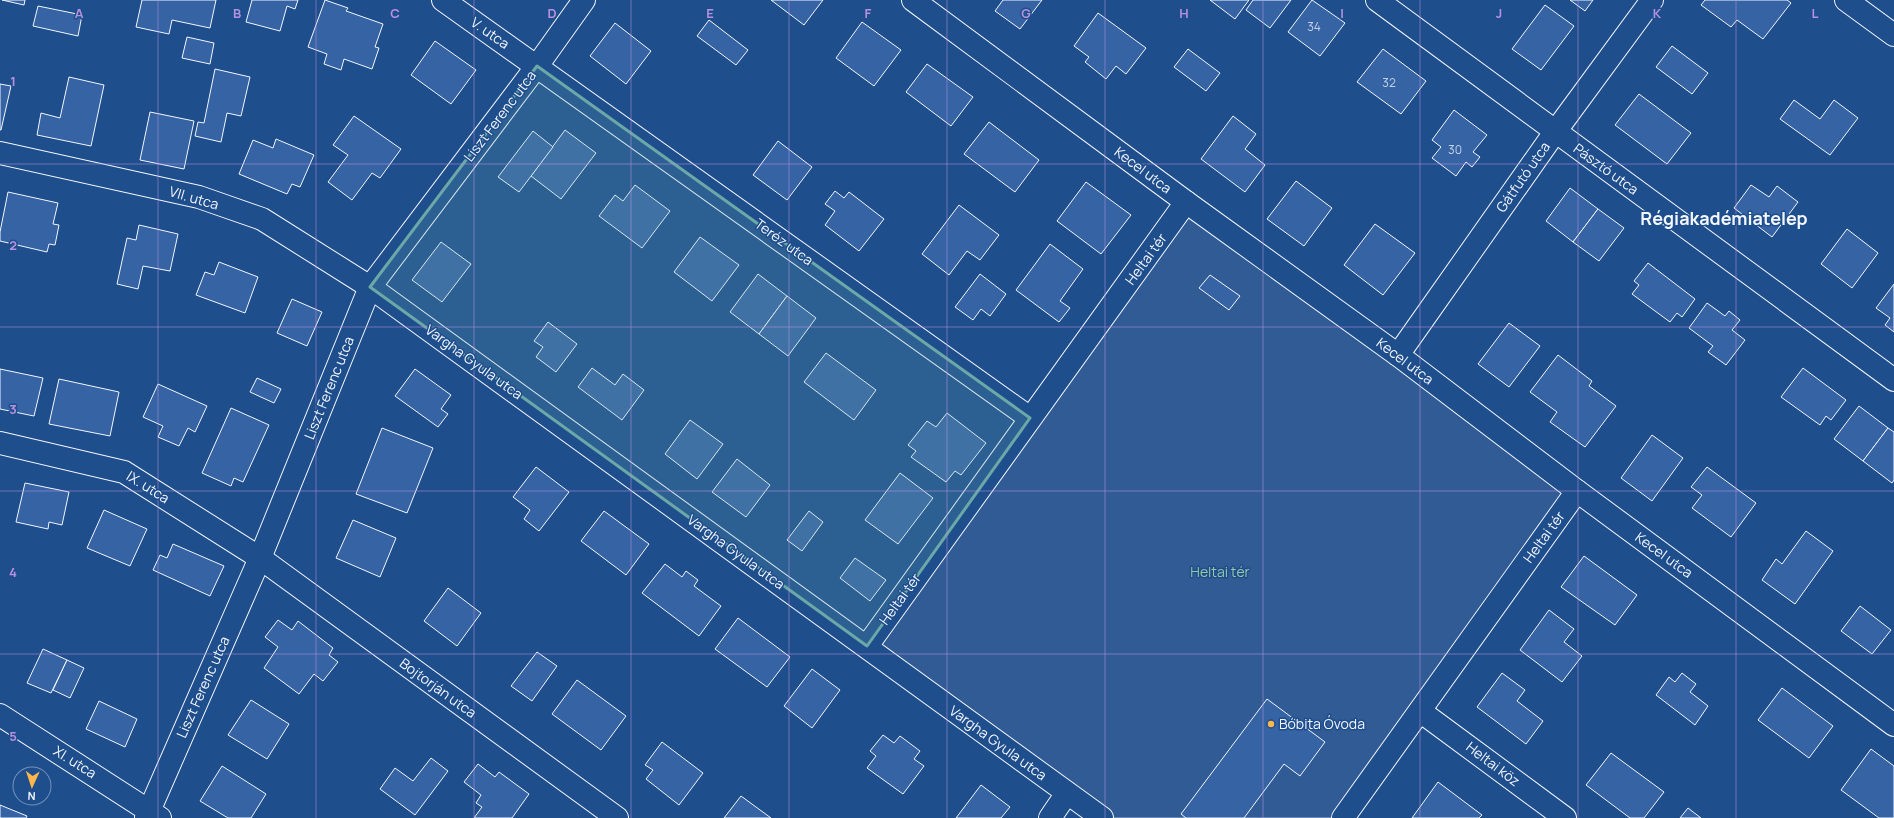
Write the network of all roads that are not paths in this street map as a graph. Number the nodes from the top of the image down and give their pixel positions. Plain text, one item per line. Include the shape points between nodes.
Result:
1 (443, 0) edge
2 (584, 0) edge
3 (913, 0) edge
4 (1377, 0) edge
5 (1652, 0) edge
6 (1846, 0) edge
7 (1894, 35) edge
8 (537, 66) junction
9 (1555, 132) junction
10 (0, 153) edge
11 (1186, 202) junction
12 (370, 287) junction
13 (1398, 356) junction
14 (1894, 380) edge
15 (1030, 418) junction
16 (0, 443) edge
17 (1577, 491) junction
18 (260, 558) junction
19 (866, 646) junction
20 (1420, 711) junction
21 (0, 715) edge
22 (1894, 725) edge
23 (1068, 793) junction
24 (152, 815) edge
25 (617, 818) edge
26 (1050, 818) edge
27 (1102, 818) edge
28 (1343, 818) edge
29 (1565, 818) edge

1 - 8 street, V. utca
2 - 8 street, Liszt Ferenc utca
3 - 11 street, Kecel utca
4 - 9 street, Pásztó utca
5 - 9 street, Gátfutó utca
6 - 7 street
8 - 12 street, Liszt Ferenc utca
8 - 15 street, Teréz utca
9 - 13 street, Gátfutó utca
9 - 14 street, Pásztó utca
10 - 12 street, VII. utca via 200,197 262,219
11 - 13 street, Kecel utca
11 - 15 street, Heltai tér
12 - 18 street, Liszt Ferenc utca
12 - 19 street, Vargha Gyula utca
13 - 17 street, Kecel utca
15 - 19 street, Heltai tér
16 - 18 street, IX. utca via 124,472
17 - 20 street, Heltai tér
17 - 22 street, Kecel utca
18 - 24 street, Liszt Ferenc utca
18 - 25 street, Bojtorján utca
19 - 23 street, Vargha Gyula utca
20 - 28 street, Heltai tér
20 - 29 street, Heltai köz
21 - 24 street, XI. utca
23 - 26 street
23 - 27 street, Vargha Gyula utca

